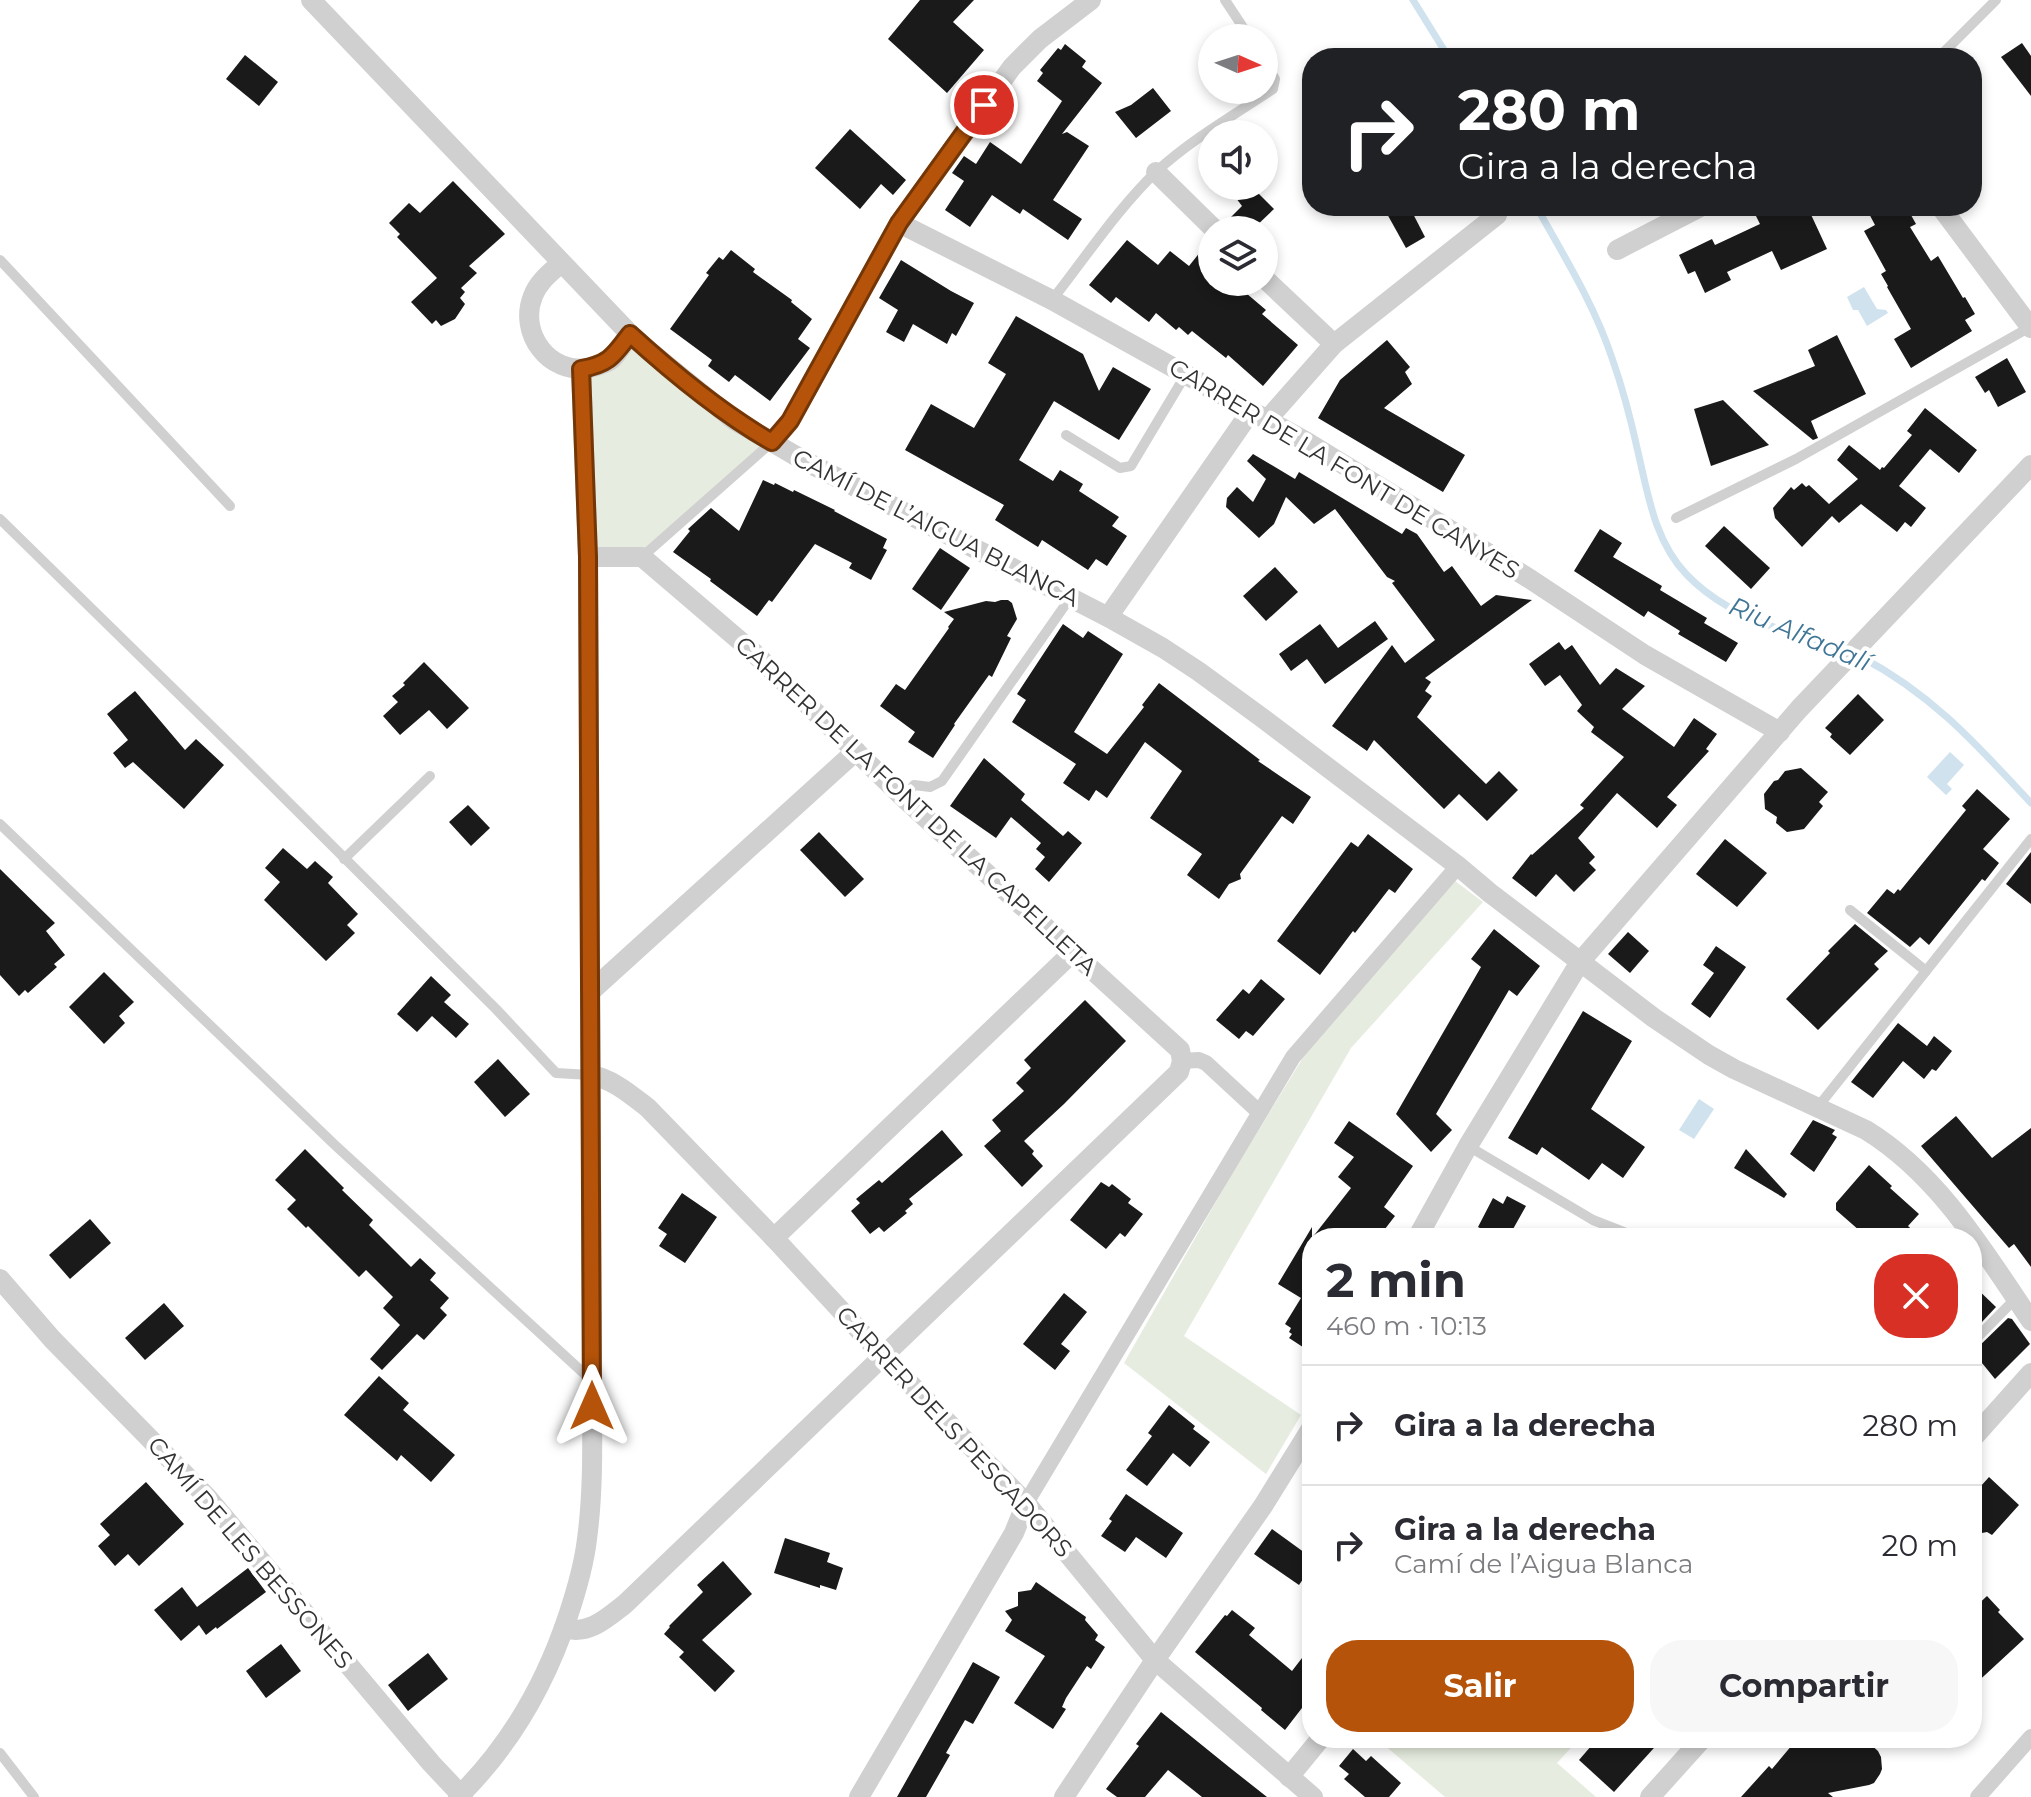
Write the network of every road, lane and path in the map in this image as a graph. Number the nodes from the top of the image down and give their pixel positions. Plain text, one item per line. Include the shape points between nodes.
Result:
1 (311, 0) edge
2 (1091, 0) edge
3 (1225, 0) edge
4 (1996, 0) edge
5 (1241, 24) edge
6 (1948, 48) edge
7 (1251, 104) edge
8 (1156, 172) junction
9 (1201, 216) edge
10 (1496, 216) edge
11 (1683, 216) edge
12 (1947, 216) edge
13 (899, 223) junction
14 (1617, 250) dead end
15 (0, 260) edge
16 (561, 263) junction
17 (1278, 291) edge
18 (1052, 300) junction
19 (2030, 328) edge
20 (630, 334) junction
21 (1334, 344) junction
22 (581, 369) junction
23 (1186, 374) junction
24 (1259, 415) junction
25 (1066, 435) dead end
26 (772, 442) junction
27 (2031, 465) edge
28 (230, 506) dead end
29 (1676, 518) dead end
30 (0, 519) edge
31 (588, 557) junction
32 (642, 557) junction
33 (1070, 598) junction
34 (1108, 617) junction
35 (1780, 732) junction
36 (856, 751) junction
37 (430, 776) dead end
38 (904, 798) junction
39 (0, 824) edge
40 (2031, 839) edge
41 (344, 859) junction
42 (1458, 866) junction
43 (1850, 910) dead end
44 (1072, 953) junction
45 (1580, 962) junction
46 (1926, 971) junction
47 (590, 992) junction
48 (1182, 1061) junction
49 (590, 1075) junction
50 (1817, 1108) junction
51 (1259, 1112) junction
52 (1468, 1146) junction
53 (1423, 1228) edge
54 (1613, 1228) edge
55 (1967, 1228) edge
56 (774, 1238) junction
57 (1982, 1249) edge
58 (0, 1279) edge
59 (2016, 1298) junction
60 (2031, 1321) edge
61 (1982, 1333) edge
62 (884, 1357) junction
63 (2031, 1373) edge
64 (592, 1381) junction
65 (1982, 1428) edge
66 (1302, 1443) edge
67 (1026, 1503) junction
68 (564, 1628) junction
69 (1155, 1660) junction
70 (2031, 1737) edge
71 (1313, 1748) edge
72 (1694, 1748) edge
73 (0, 1753) edge
74 (1289, 1777) junction
75 (461, 1796) edge
76 (861, 1796) edge
77 (34, 1797) edge
78 (1064, 1797) edge
79 (1313, 1797) edge
80 (1650, 1797) edge
81 (1978, 1797) edge

1 - 16 street, CAMÍ DE L’AIGUA BLANCA
2 - 13 street via 1012,67
3 - 5 lane
4 - 6 lane
7 - 8 lane
8 - 9 street
8 - 18 lane
10 - 21 street
11 - 14 street
12 - 19 street
13 - 18 street, CARRER DE LA FONT DE CANYES
13 - 26 street via 790,421
15 - 28 lane
16 - 20 street, CAMÍ DE L’AIGUA BLANCA
16 - 22 street via 533,293 529,328 548,358
17 - 21 street
18 - 23 street, CARRER DE LA FONT DE CANYES
19 - 29 lane via 1796,459
20 - 22 street via 611,359
20 - 26 street, CAMÍ DE L’AIGUA BLANCA via 734,420
21 - 24 street
22 - 31 street
23 - 24 street, CARRER DE LA FONT DE CANYES
23 - 25 lane via 1131,466 1120,468
24 - 34 street
24 - 35 street, CARRER DE LA FONT DE CANYES via 1645,655
26 - 32 lane
26 - 33 street, CAMÍ DE L’AIGUA BLANCA
27 - 35 street
30 - 41 lane
31 - 32 street
31 - 47 street
32 - 36 street, CARRER DE LA FONT DE LA CAPELLETA via 753,652
33 - 34 street, CAMÍ DE L’AIGUA BLANCA
33 - 38 lane via 942,781 930,787 914,785
34 - 42 street, CAMÍ DE L’AIGUA BLANCA via 1198,671
35 - 45 street
36 - 38 street, CARRER DE LA FONT DE LA CAPELLETA
36 - 47 street
37 - 41 lane
38 - 44 street, CARRER DE LA FONT DE LA CAPELLETA
39 - 64 lane via 336,1146
40 - 46 lane
41 - 49 lane via 556,1073
42 - 45 street, CAMÍ DE L’AIGUA BLANCA
42 - 51 street via 1298,1049
43 - 46 lane
44 - 48 street, CARRER DE LA FONT DE LA CAPELLETA via 1180,1050
44 - 56 street
45 - 50 street, CAMÍ DE L’AIGUA BLANCA via 1709,1055
45 - 52 street
46 - 50 lane
47 - 49 street
48 - 51 street via 1206,1063
48 - 62 street via 1179,1072
49 - 56 street, CARRER DELS PESCADORS via 607,1080 648,1108
49 - 64 street
50 - 55 street, CAMÍ DE L’AIGUA BLANCA via 1884,1141 1927,1179
51 - 67 street
52 - 53 street
52 - 54 lane
56 - 62 street, CARRER DELS PESCADORS
57 - 59 street, CAMÍ DE L’AIGUA BLANCA
58 - 75 street, CAMÍ DE LES BESSONES via 207,1497
59 - 60 street, CAMÍ DE L’AIGUA BLANCA
59 - 61 lane
62 - 67 street, CARRER DELS PESCADORS
62 - 68 street via 625,1604 586,1630
63 - 65 street
64 - 68 street via 587,1541
66 - 69 street
67 - 69 street, CARRER DELS PESCADORS
67 - 76 street via 1014,1533
68 - 75 street via 517,1725
69 - 74 street, CARRER DELS PESCADORS
69 - 78 street
70 - 81 street
71 - 74 street
72 - 80 street
73 - 77 lane
74 - 79 street, CARRER DELS PESCADORS

